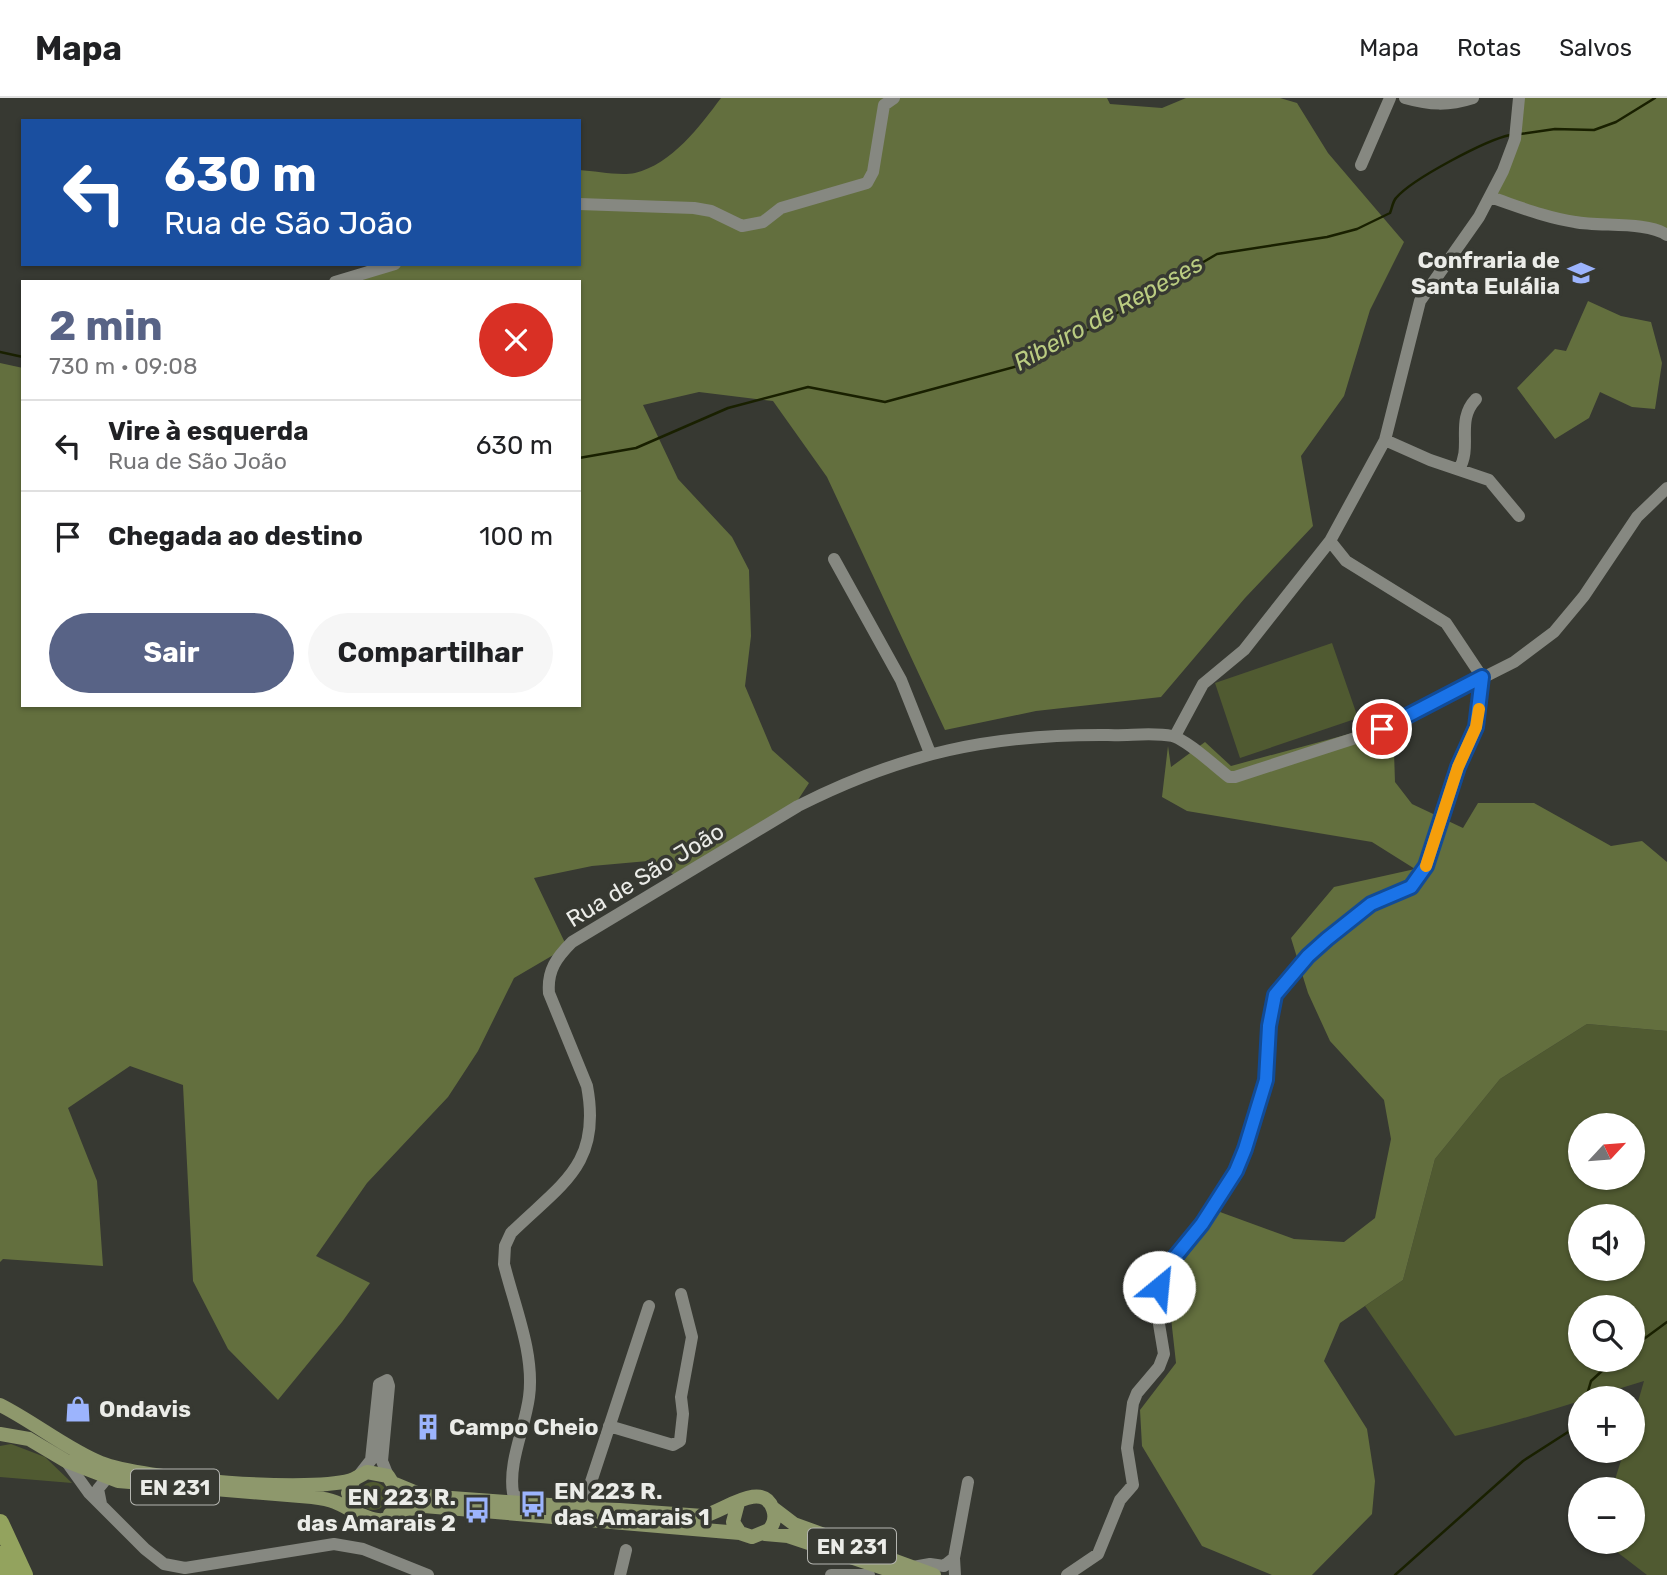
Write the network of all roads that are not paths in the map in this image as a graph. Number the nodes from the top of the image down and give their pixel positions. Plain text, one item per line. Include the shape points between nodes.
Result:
1 (894, 98) edge
2 (1390, 98) edge
3 (1405, 98) edge
4 (1473, 98) edge
5 (1519, 98) edge
6 (1456, 100) edge
7 (1361, 165) dead end
8 (1490, 197) junction
9 (581, 204) edge
10 (1667, 235) edge
11 (388, 266) edge
12 (342, 280) edge
13 (1476, 399) dead end
14 (1385, 440) junction
15 (1458, 469) junction
16 (1663, 491) edge
17 (1667, 506) edge
18 (1519, 516) dead end
19 (1330, 541) junction
20 (834, 559) dead end
21 (1482, 677) junction
22 (1175, 736) junction
23 (930, 752) junction
24 (681, 1293) dead end
25 (649, 1306) dead end
26 (0, 1405) edge
27 (609, 1426) junction
28 (0, 1434) edge
29 (66, 1461) junction
30 (512, 1474) junction
31 (357, 1477) junction
32 (107, 1478) junction
33 (392, 1480) junction
34 (968, 1482) dead end
35 (473, 1499) junction
36 (522, 1503) junction
37 (738, 1503) junction
38 (103, 1507) junction
39 (585, 1508) junction
40 (773, 1508) junction
41 (356, 1514) junction
42 (390, 1514) junction
43 (0, 1522) edge
44 (740, 1533) junction
45 (765, 1534) junction
46 (626, 1550) dead end
47 (0, 1555) edge
48 (954, 1558) junction
49 (908, 1571) edge
50 (10, 1575) edge
51 (24, 1575) edge
52 (428, 1575) edge
53 (620, 1575) edge
54 (831, 1575) edge
55 (869, 1575) edge
56 (934, 1575) edge
57 (955, 1575) edge
58 (1067, 1575) edge

1 - 9 street via 884,105 873,172 867,183 781,208 763,222 742,226 694,208
2 - 7 street
3 - 6 street via 1434,104
4 - 6 street
5 - 8 street via 1510,155
8 - 10 street via 1571,222 1653,228
8 - 14 street via 1420,301
11 - 12 street
13 - 15 street via 1463,424 1465,454
14 - 15 street
14 - 19 street
15 - 18 street via 1489,480
16 - 17 street
16 - 21 street via 1637,517 1554,632 1514,662
19 - 21 street via 1346,561 1446,623
19 - 22 street via 1244,650 1203,684
20 - 23 street via 901,680
21 - 22 street via 1382,729 1235,777 1228,777
21 - 58 street via 1476,727 1418,881 1371,904 1308,956 1275,995 1266,1080 1245,1149 1210,1213 1161,1278 1159,1324 1164,1354 1135,1398 1126,1448 1133,1485 1119,1500 1098,1554
22 - 23 street, Rua de São João via 991,740
23 - 30 street, Rua de São João via 798,806 572,942 558,956 548,981 587,1086 589,1142 576,1169 510,1233 505,1246 504,1264 525,1348 530,1395
24 - 27 street via 692,1337 681,1397 680,1441 673,1445
25 - 27 street
26 - 31 main road, EN 231 via 81,1454 116,1469 312,1487
27 - 39 street
28 - 29 main road, EN 231 via 29,1439
29 - 32 main road, EN 231
29 - 38 street
30 - 35 street via 499,1494
30 - 36 street via 513,1493
31 - 33 main road, EN 231 via 375,1471
31 - 33 street via 371,1460 379,1384 387,1380 382,1461
31 - 41 main road via 348,1493
32 - 38 street via 96,1495
32 - 41 main road, EN 231 via 312,1497
33 - 35 main road, EN 231 via 424,1496
33 - 42 main road via 398,1500
34 - 48 street
35 - 36 main road, EN 231
36 - 39 main road, EN 231
37 - 39 main road, EN 231 via 704,1516
37 - 40 main road, EN 231 via 757,1496
37 - 44 main road via 733,1521
38 - 52 street via 164,1564 185,1568 334,1544 363,1549
40 - 45 main road via 773,1526
40 - 49 main road, EN 231 via 794,1524
41 - 42 main road, EN 231 via 377,1521
42 - 44 main road, EN 231 via 424,1506
43 - 51 highway
44 - 45 main road, EN 231 via 752,1537
45 - 49 main road, EN 231 via 788,1535
46 - 53 street
47 - 50 highway
48 - 49 street via 944,1566 930,1564
48 - 57 street
49 - 56 main road, EN 231
54 - 55 street

